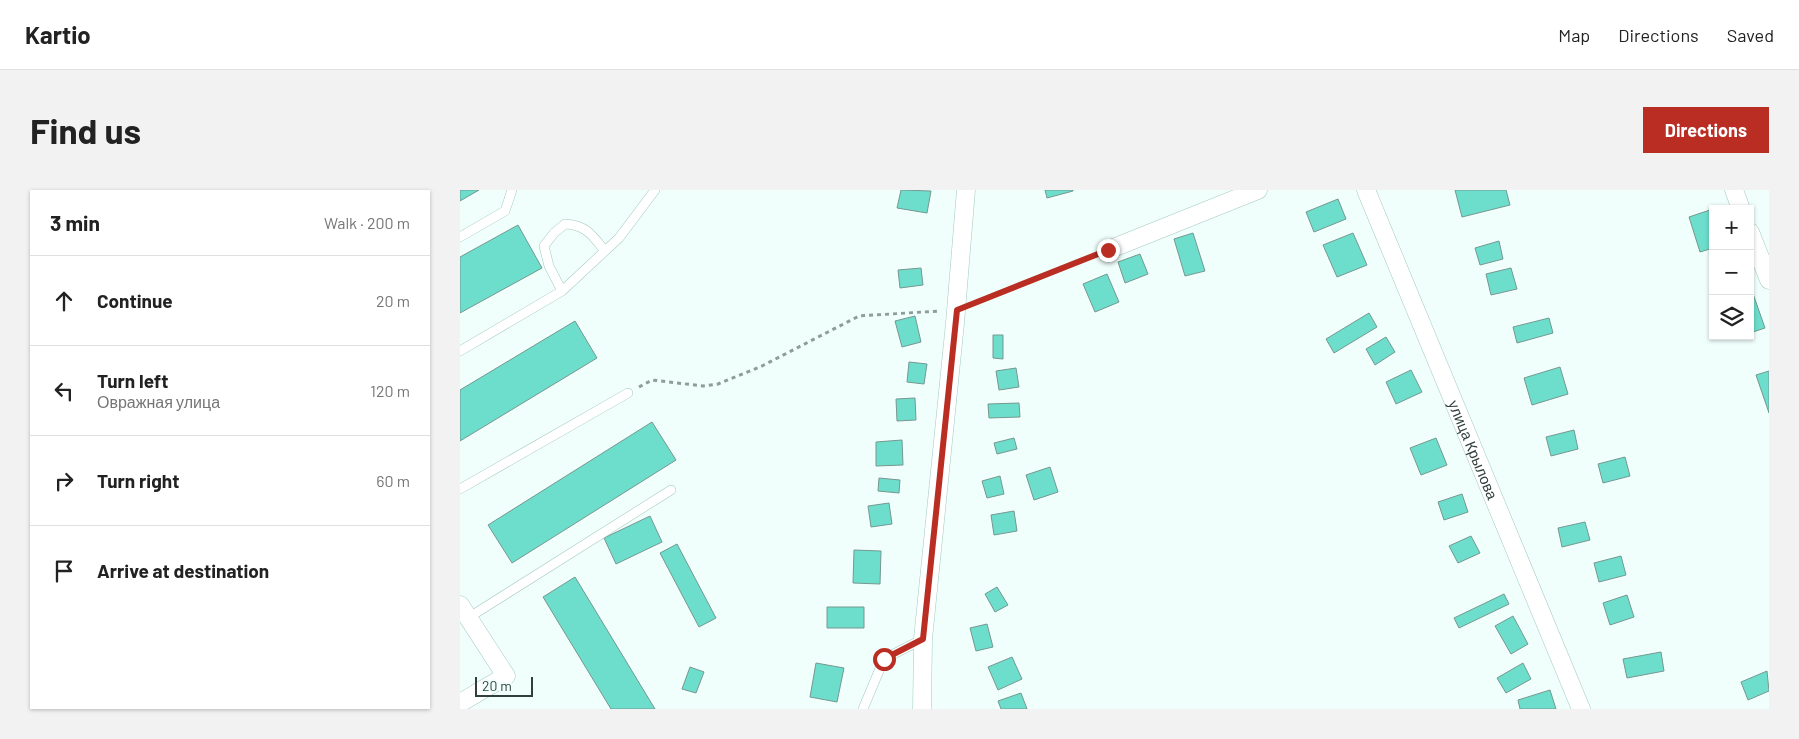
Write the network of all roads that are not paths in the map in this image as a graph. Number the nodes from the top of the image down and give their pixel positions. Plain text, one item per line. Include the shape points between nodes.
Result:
1 (512, 190) edge
2 (655, 190) edge
3 (966, 190) edge
4 (1258, 190) edge
5 (1366, 190) edge
6 (1734, 190) edge
7 (1740, 205) edge
8 (460, 237) edge
9 (1754, 242) edge
10 (1108, 250) road end
11 (605, 251) junction
12 (1769, 280) edge
13 (562, 291) junction
14 (460, 351) edge
15 (628, 394) road end
16 (460, 489) edge
17 (671, 490) dead end
18 (464, 611) edge
19 (923, 639) junction
20 (460, 703) edge
21 (863, 709) edge
22 (922, 709) edge
23 (1581, 709) edge

1 - 8 lane via 504,211
2 - 11 lane via 619,238
3 - 19 street
4 - 10 street
5 - 23 street, улица Крылова
6 - 7 street
9 - 12 street
11 - 13 lane
11 - 13 lane via 579,225 565,224 554,233 544,246 549,266
13 - 14 lane
15 - 16 lane
17 - 18 lane
18 - 20 street via 506,676
19 - 21 lane via 884,659
19 - 22 street

